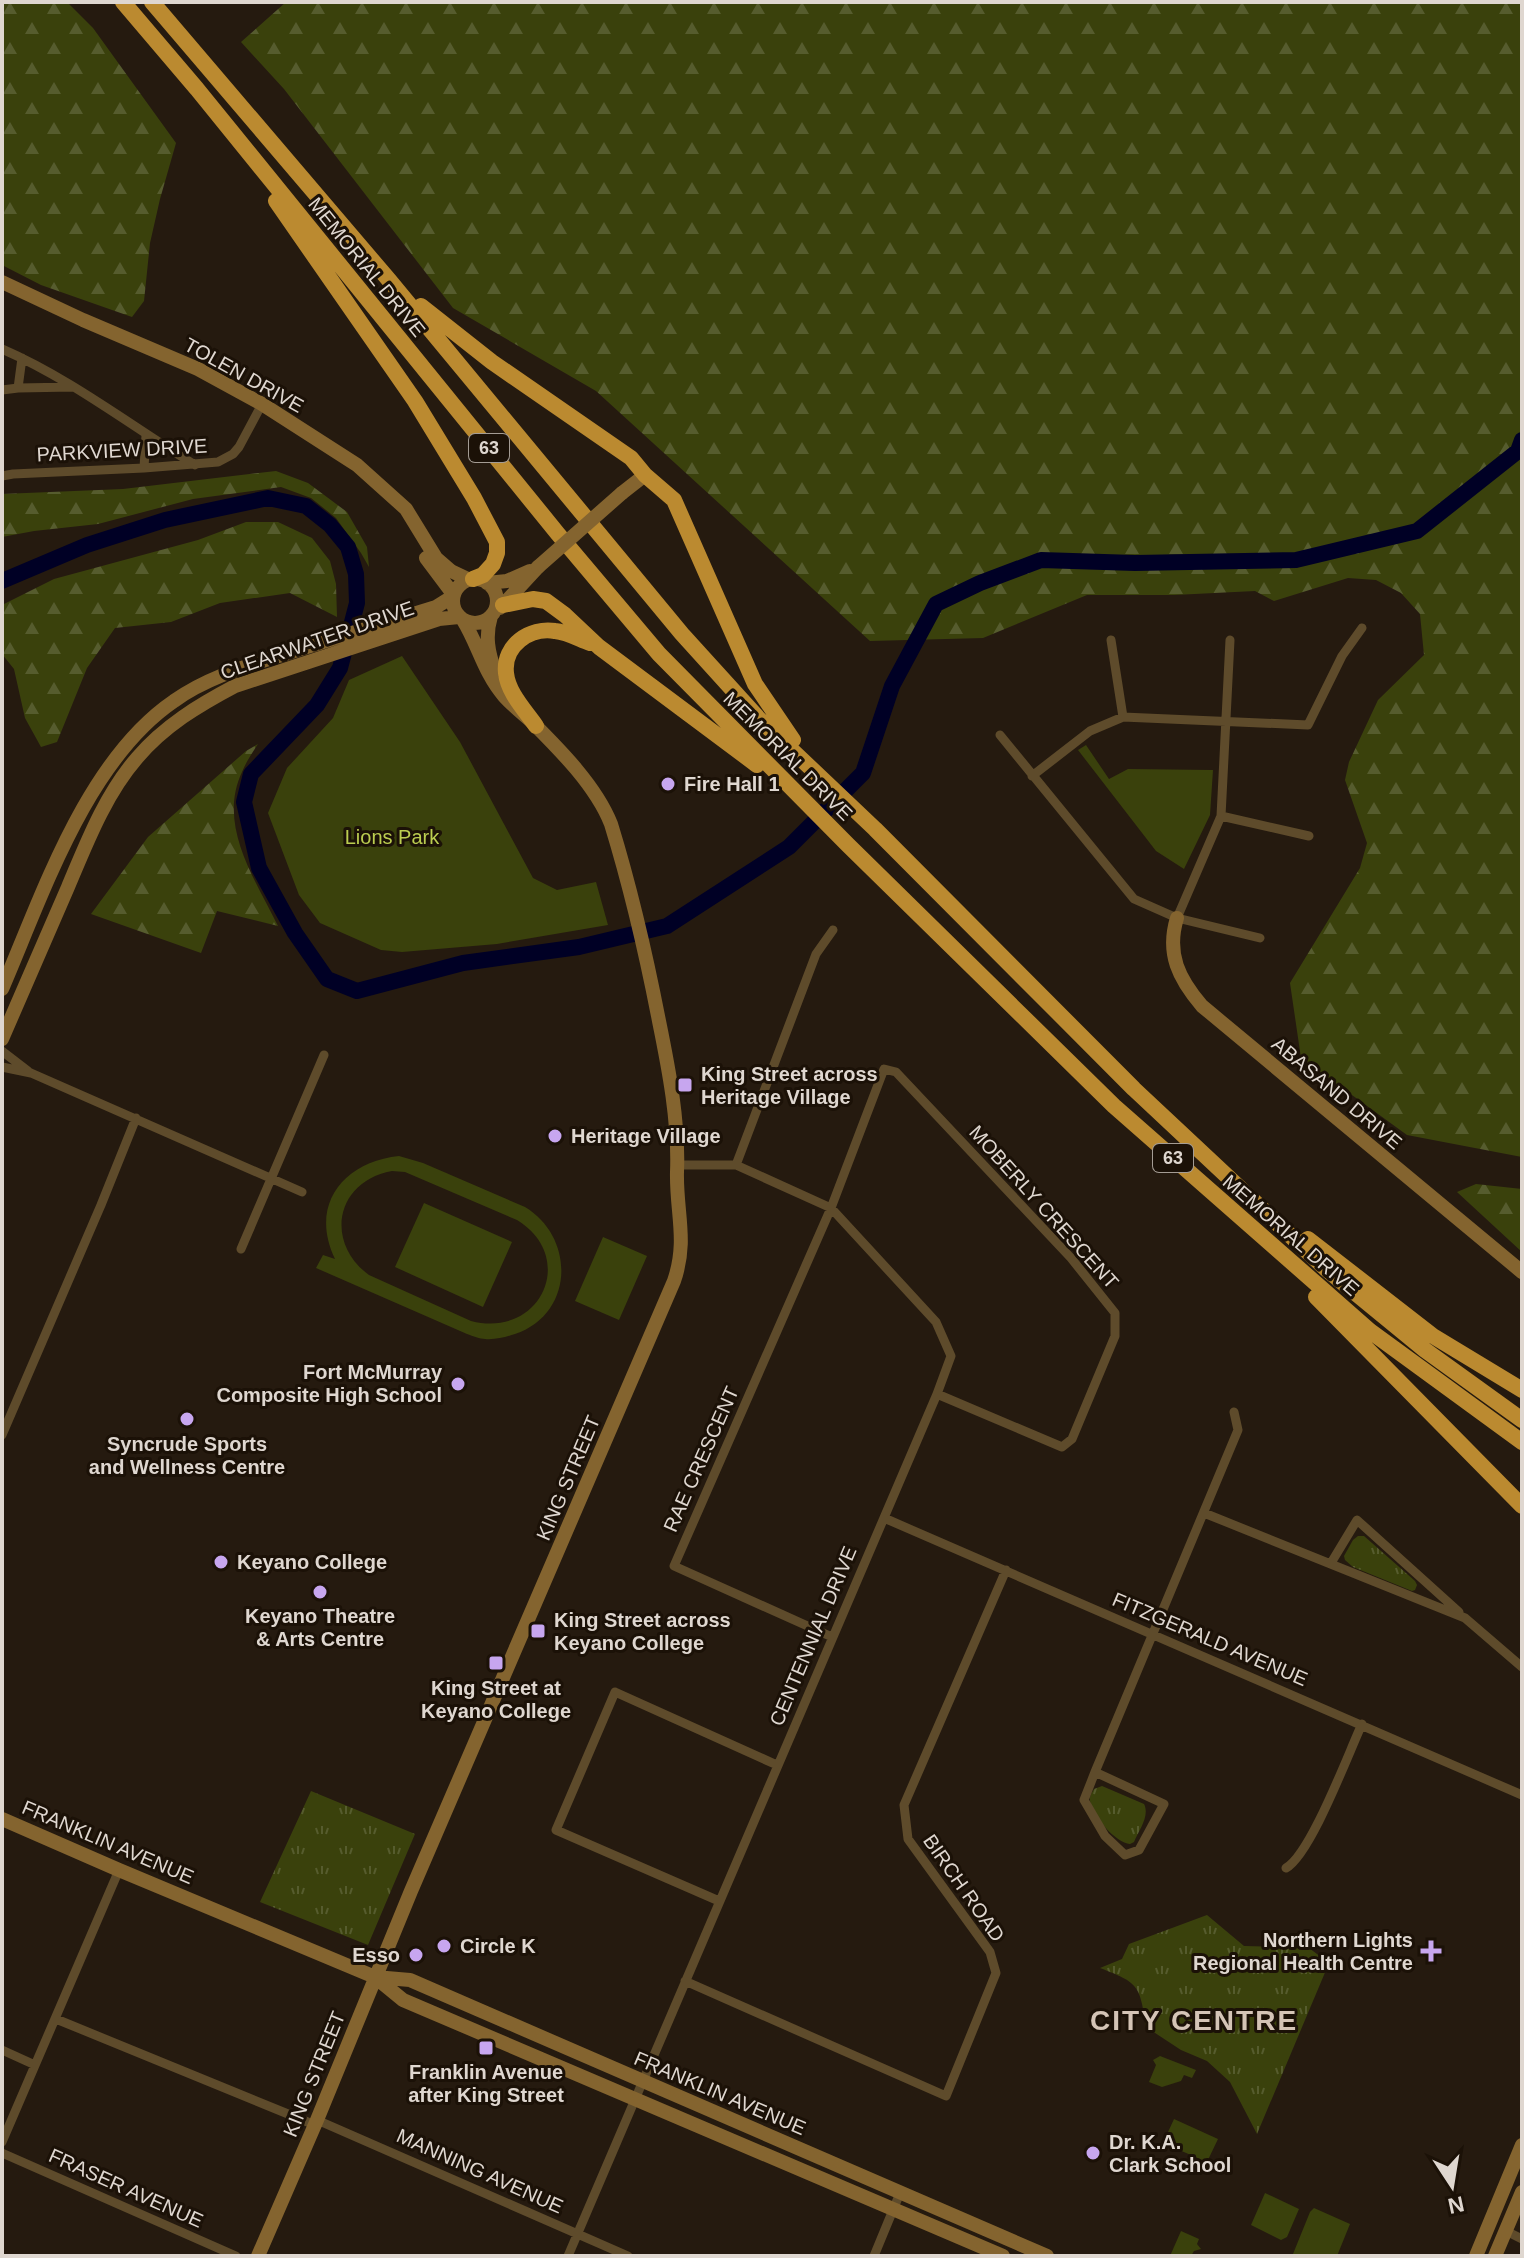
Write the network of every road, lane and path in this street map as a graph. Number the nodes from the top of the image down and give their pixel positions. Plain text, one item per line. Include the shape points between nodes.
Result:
1 (123, 2) edge
2 (152, 2) edge
3 (197, 89) junction
4 (389, 280) junction
5 (2, 282) edge
6 (2, 349) edge
7 (22, 358) junction
8 (76, 387) junction
9 (18, 388) junction
10 (2, 390) edge
11 (262, 404) junction
12 (146, 435) junction
13 (195, 465) junction
14 (144, 468) junction
15 (645, 475) junction
16 (2, 476) edge
17 (406, 509) junction
18 (538, 567) junction
19 (477, 581) junction
20 (453, 595) junction
21 (496, 611) junction
22 (437, 613) junction
23 (461, 618) junction
24 (1362, 628) dead end
25 (1111, 640) dead end
26 (1230, 640) dead end
27 (599, 647) junction
28 (262, 669) junction
29 (518, 709) junction
30 (1123, 717) junction
31 (1227, 722) junction
32 (536, 726) junction
33 (1000, 735) dead end
34 (815, 770) junction
35 (1032, 776) junction
36 (796, 794) junction
37 (1221, 816) junction
38 (1309, 836) dead end
39 (1177, 918) junction
40 (833, 930) dead end
41 (1260, 938) dead end
42 (2, 989) edge
43 (2, 1039) edge
44 (2, 1051) edge
45 (324, 1055) dead end
46 (2, 1067) edge
47 (31, 1073) junction
48 (136, 1118) junction
49 (678, 1165) junction
50 (736, 1165) junction
51 (1215, 1166) junction
52 (271, 1180) junction
53 (302, 1192) dead end
54 (1226, 1204) junction
55 (831, 1208) junction
56 (241, 1249) dead end
57 (1522, 1272) edge
58 (1522, 1390) edge
59 (937, 1394) junction
60 (1234, 1412) dead end
61 (1522, 1420) edge
62 (2, 1435) edge
63 (1522, 1442) edge
64 (1522, 1506) edge
65 (1204, 1513) junction
66 (884, 1518) junction
67 (1331, 1563) junction
68 (1006, 1570) junction
69 (1465, 1618) junction
70 (1153, 1634) junction
71 (832, 1637) junction
72 (1522, 1667) edge
73 (1362, 1724) junction
74 (777, 1765) junction
75 (1095, 1772) junction
76 (1520, 1791) edge
77 (2, 1819) edge
78 (1286, 1868) dead end
79 (119, 1870) junction
80 (719, 1901) junction
81 (375, 1977) junction
82 (685, 1981) junction
83 (56, 2019) junction
84 (2, 2050) edge
85 (35, 2065) junction
86 (642, 2081) junction
87 (635, 2098) junction
88 (316, 2122) junction
89 (2, 2142) edge
90 (1522, 2145) edge
91 (2, 2153) edge
92 (1522, 2192) edge
93 (900, 2193) junction
94 (892, 2210) junction
95 (1506, 2231) junction
96 (577, 2234) junction
97 (1522, 2239) edge
98 (236, 2256) edge
99 (258, 2256) edge
100 (568, 2256) edge
101 (628, 2256) edge
102 (874, 2256) edge
103 (1003, 2256) edge
104 (1047, 2256) edge
105 (1476, 2256) edge
106 (1495, 2256) edge

1 - 3 highway, MEMORIAL DRIVE / 63
2 - 4 highway, MEMORIAL DRIVE / 63
3 - 19 highway via 415,401 474,498 497,542 497,553
3 - 36 highway, MEMORIAL DRIVE / 63 via 659,654
4 - 15 highway via 492,362 631,458
4 - 34 highway, MEMORIAL DRIVE / 63 via 682,634 759,719
5 - 11 main road, TOLEN DRIVE via 198,369
6 - 7 street
7 - 8 street
7 - 9 street
8 - 9 street
8 - 12 street
9 - 10 street
11 - 13 street, PARKVIEW DRIVE via 233,454
11 - 17 main road, TOLEN DRIVE via 357,465
12 - 13 street
12 - 14 street
13 - 14 street, PARKVIEW DRIVE
14 - 16 street, PARKVIEW DRIVE
15 - 18 main road, bridge
15 - 34 highway via 674,500 755,684
17 - 19 main road, TOLEN DRIVE via 436,558
17 - 20 main road, TOLEN DRIVE via 424,555
18 - 19 main road via 507,581
18 - 21 main road
19 - 20 main road via 461,584
19 - 21 main road via 493,588
20 - 22 main road, CLEARWATER DRIVE
20 - 23 main road
21 - 23 main road via 479,623
21 - 27 highway via 533,599 546,601
21 - 29 main road, KING STREET via 487,636 491,660
22 - 23 main road, CLEARWATER DRIVE
22 - 28 main road, CLEARWATER DRIVE
23 - 29 main road, KING STREET via 490,677
24 - 31 street via 1308,725
25 - 30 street
26 - 31 street
27 - 32 highway via 556,631 531,633 514,645 506,673 512,692
27 - 36 highway
28 - 42 main road, CLEARWATER DRIVE via 212,680 175,700 123,749 71,831
28 - 43 main road, CLEARWATER DRIVE via 165,729 111,795
29 - 32 main road, KING STREET
30 - 31 street
30 - 35 street via 1090,731
31 - 37 street
32 - 49 main road, KING STREET via 593,790 624,866 670,1080
33 - 35 street
34 - 51 highway, MEMORIAL DRIVE / 63
35 - 39 street via 1134,899
36 - 54 highway, MEMORIAL DRIVE / 63 via 1114,1106
37 - 38 street
37 - 39 street
39 - 41 street
39 - 57 main road, ABASAND DRIVE via 1172,936 1177,969 1202,1006
40 - 50 street via 816,954
44 - 47 street
45 - 52 street
46 - 47 street
47 - 48 street
48 - 52 street
48 - 62 street
49 - 50 street, CENTENNIAL DRIVE
49 - 81 main road, KING STREET via 683,1245 674,1281
50 - 55 street, CENTENNIAL DRIVE
51 - 58 highway via 1433,1336
51 - 61 highway, MEMORIAL DRIVE / 63 via 1325,1268
52 - 53 street
52 - 56 street
54 - 63 highway, MEMORIAL DRIVE / 63 via 1370,1331
54 - 64 highway
55 - 59 street, CENTENNIAL DRIVE via 936,1322 951,1356
55 - 59 street, MOBERLY CRESCENT via 884,1069 896,1072 1071,1258 1115,1313 1115,1336 1072,1439 1062,1447
55 - 71 street, RAE CRESCENT via 674,1566
59 - 66 street, CENTENNIAL DRIVE
60 - 65 street via 1238,1430
65 - 67 street
65 - 70 street
66 - 68 street, FITZGERALD AVENUE
66 - 71 street, CENTENNIAL DRIVE
67 - 69 street
67 - 69 street via 1357,1520
68 - 70 street, FITZGERALD AVENUE
68 - 82 street, BIRCH ROAD via 904,1805 908,1839 990,1952 996,1973 946,2096
69 - 72 street
70 - 73 street, FITZGERALD AVENUE
70 - 75 street
71 - 74 street, CENTENNIAL DRIVE
73 - 76 street, FITZGERALD AVENUE
73 - 78 street via 1308,1844
74 - 80 street, CENTENNIAL DRIVE
74 - 80 street via 615,1692 556,1830
75 - 75 street via 1084,1800 1105,1836 1125,1855 1139,1850 1164,1804
77 - 79 main road, FRANKLIN AVENUE
79 - 81 main road, FRANKLIN AVENUE
79 - 83 street
80 - 82 street, CENTENNIAL DRIVE
81 - 86 main road, FRANKLIN AVENUE via 410,1980
81 - 87 main road, FRANKLIN AVENUE via 403,2000
81 - 88 main road, KING STREET
82 - 86 street, CENTENNIAL DRIVE
83 - 85 street
83 - 88 street, MANNING AVENUE
84 - 85 street
85 - 89 street
86 - 87 street, CENTENNIAL DRIVE
86 - 93 main road, FRANKLIN AVENUE
87 - 94 main road, FRANKLIN AVENUE
87 - 96 street, CENTENNIAL DRIVE
88 - 96 street, MANNING AVENUE
88 - 99 main road, KING STREET
90 - 105 main road
91 - 98 street, FRASER AVENUE
92 - 95 main road
93 - 94 street
93 - 104 main road, FRANKLIN AVENUE
94 - 102 street
94 - 103 main road, FRANKLIN AVENUE
95 - 97 street
95 - 106 main road
96 - 100 street, CENTENNIAL DRIVE
96 - 101 street, MANNING AVENUE

